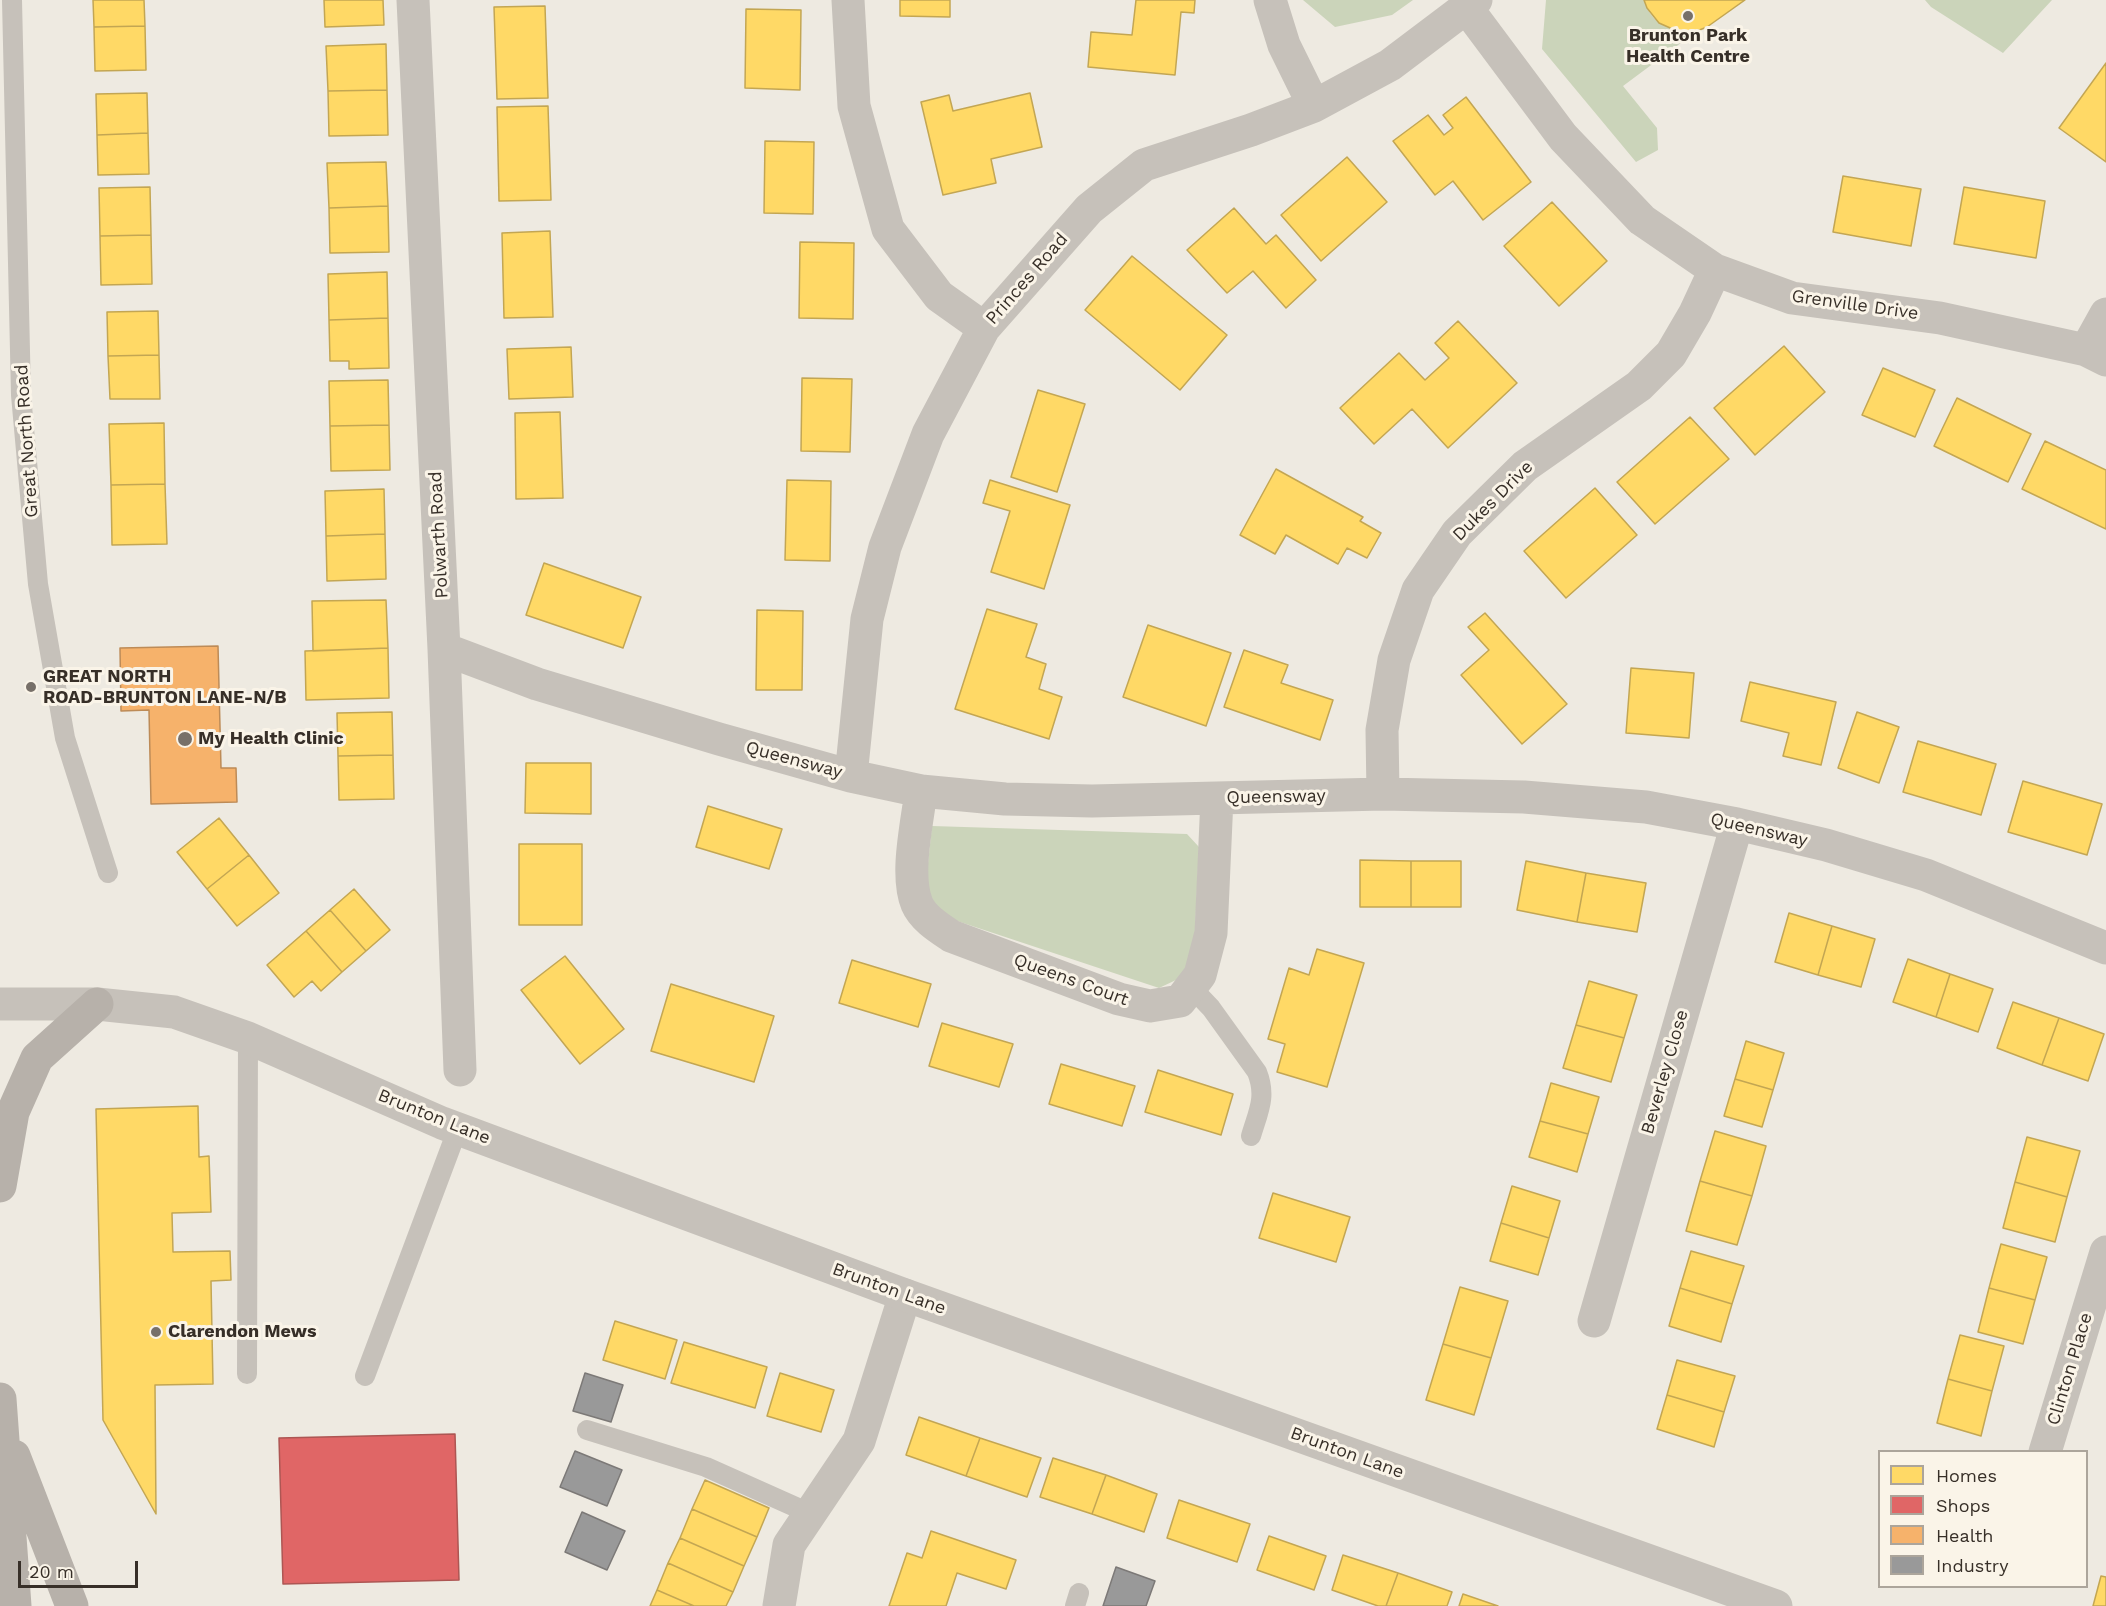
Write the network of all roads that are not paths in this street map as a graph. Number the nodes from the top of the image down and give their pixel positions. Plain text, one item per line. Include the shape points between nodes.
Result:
1 (12, 0) edge
2 (413, 0) edge
3 (848, 0) edge
4 (1270, 0) edge
5 (1471, 4) edge
6 (1314, 106) junction
7 (1715, 270) junction
8 (2106, 314) edge
9 (984, 328) junction
10 (2096, 355) edge
11 (444, 649) junction
12 (851, 776) junction
13 (921, 791) junction
14 (1383, 794) junction
15 (1217, 798) junction
16 (1737, 824) junction
17 (108, 873) dead end
18 (2106, 948) edge
19 (1191, 987) junction
20 (0, 1004) edge
21 (97, 1004) junction
22 (248, 1038) junction
23 (460, 1070) dead end
24 (458, 1128) junction
25 (1251, 1136) dead end
26 (0, 1185) edge
27 (2106, 1252) edge
28 (905, 1295) junction
29 (1594, 1321) dead end
30 (247, 1374) dead end
31 (365, 1376) dead end
32 (1, 1411) edge
33 (587, 1430) dead end
34 (2046, 1450) edge
35 (808, 1513) junction
36 (15, 1606) edge
37 (72, 1606) edge
38 (779, 1606) edge
39 (1776, 1606) edge

1 - 17 lane, Great North Road via 21,395 38,584 65,738
2 - 11 street, Polwarth Road
3 - 9 street via 854,106 888,229 939,296
4 - 6 street via 1284,45
5 - 6 street, Princes Road via 1390,65
5 - 7 street, Grenville Drive via 1563,137 1642,220
6 - 9 street, Princes Road via 1144,165 1089,209
7 - 10 street, Grenville Drive via 1792,298 1940,318
7 - 14 street, Dukes Drive via 1671,354 1639,386 1526,466 1457,533 1418,590 1394,660 1382,730
8 - 10 street
9 - 12 street, Princes Road via 928,434 885,547 867,618
11 - 12 street, Queensway via 537,684
11 - 23 street, Polwarth Road
12 - 13 street, Queensway
13 - 15 street, Queensway via 1005,799
13 - 19 street, Queens Court via 911,880 918,906 935,926 951,936 1119,999 1150,1006 1180,1001
14 - 15 street, Queensway
14 - 16 street, Queensway via 1524,797 1646,807
15 - 19 street, Queens Court via 1211,933 1200,975
16 - 18 street, Queensway via 1926,874
16 - 29 street, Beverley Close
19 - 25 lane via 1211,1008 1262,1084 1264,1094
20 - 21 street, Brunton Lane
21 - 22 street, Brunton Lane via 174,1012
21 - 26 main road via 37,1058 13,1112
22 - 24 street, Brunton Lane
22 - 30 lane
24 - 28 street, Brunton Lane
24 - 31 lane
27 - 34 street, Clinton Place
28 - 35 street via 859,1441
28 - 39 street, Brunton Lane
32 - 36 main road
32 - 37 main road
33 - 35 lane via 706,1467
35 - 38 street via 789,1545

